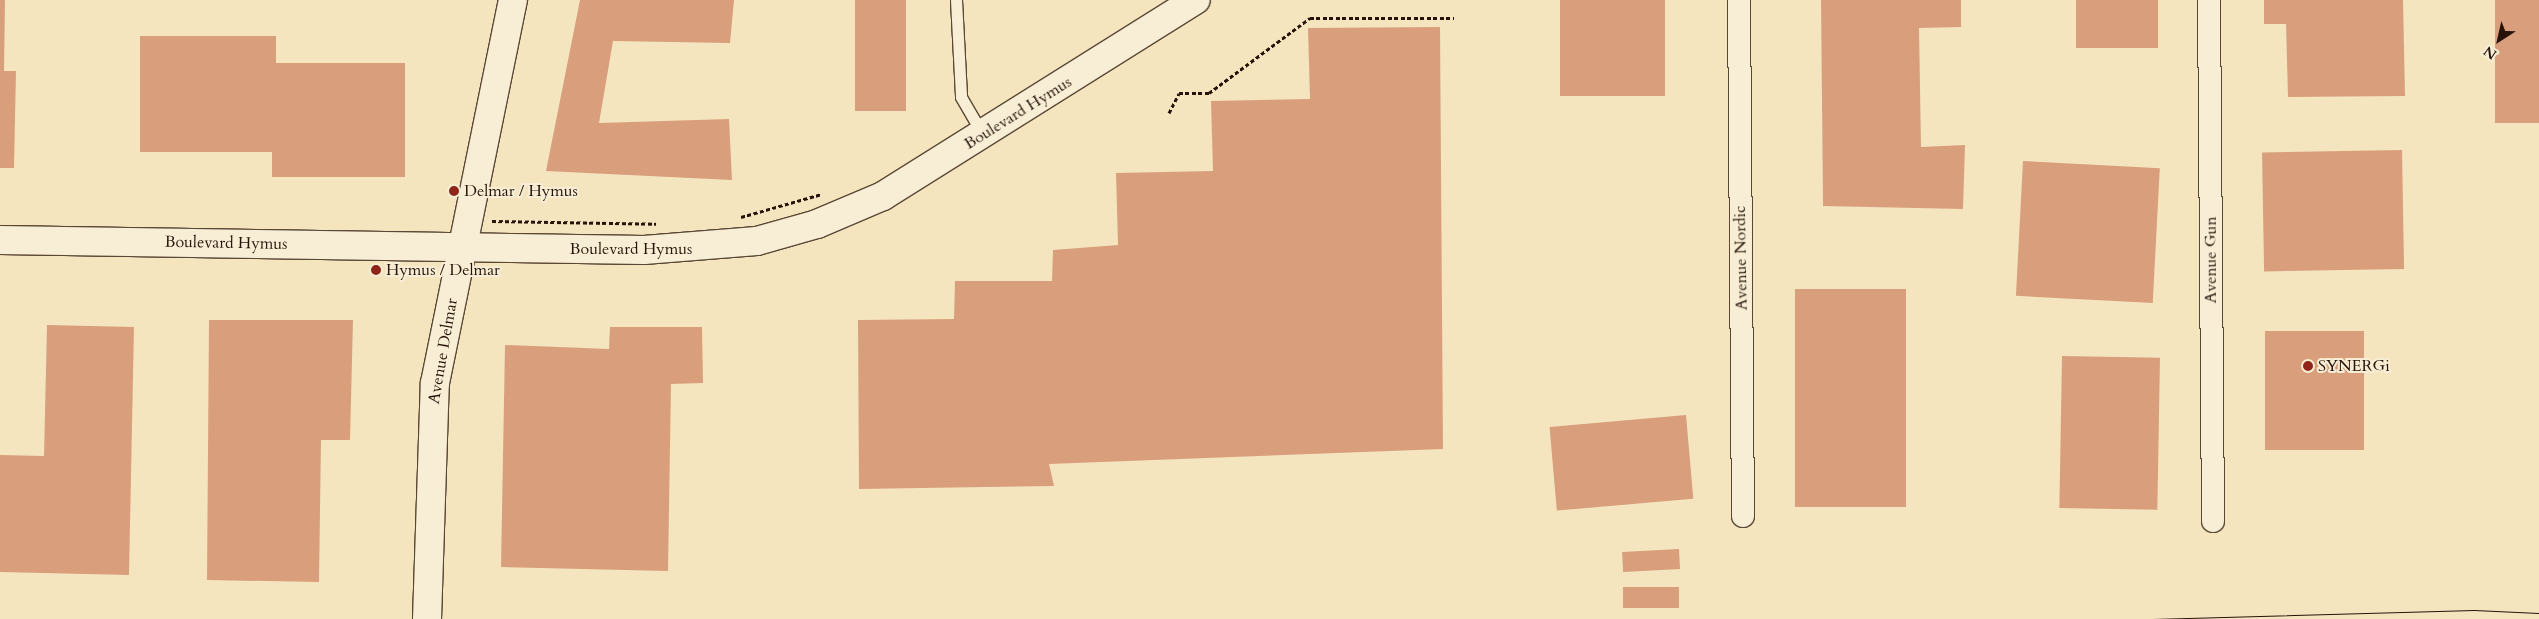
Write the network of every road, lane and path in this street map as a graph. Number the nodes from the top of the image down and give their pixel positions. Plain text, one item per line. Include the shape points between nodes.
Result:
1 (513, 0) edge
2 (956, 0) edge
3 (1196, 0) edge
4 (1739, 0) edge
5 (2209, 0) edge
6 (1454, 18) dead end
7 (1169, 113) dead end
8 (983, 135) junction
9 (831, 191) dead end
10 (733, 218) dead end
11 (505, 221) dead end
12 (660, 224) dead end
13 (0, 240) edge
14 (463, 248) junction
15 (1743, 516) dead end
16 (2214, 521) dead end
17 (428, 619) edge

1 - 14 street, Avenue Delmar
2 - 8 lane via 961,97
3 - 8 street, Boulevard Hymus
4 - 15 street, Avenue Nordic
5 - 16 street, Avenue Gun
6 - 7 path via 1310,18 1209,93 1179,93
8 - 14 street, Boulevard Hymus via 868,203 757,241 677,250
9 - 10 path via 783,207
11 - 12 path, Boulevard Hymus
13 - 14 street, Boulevard Hymus
14 - 17 street, Avenue Delmar via 432,399

